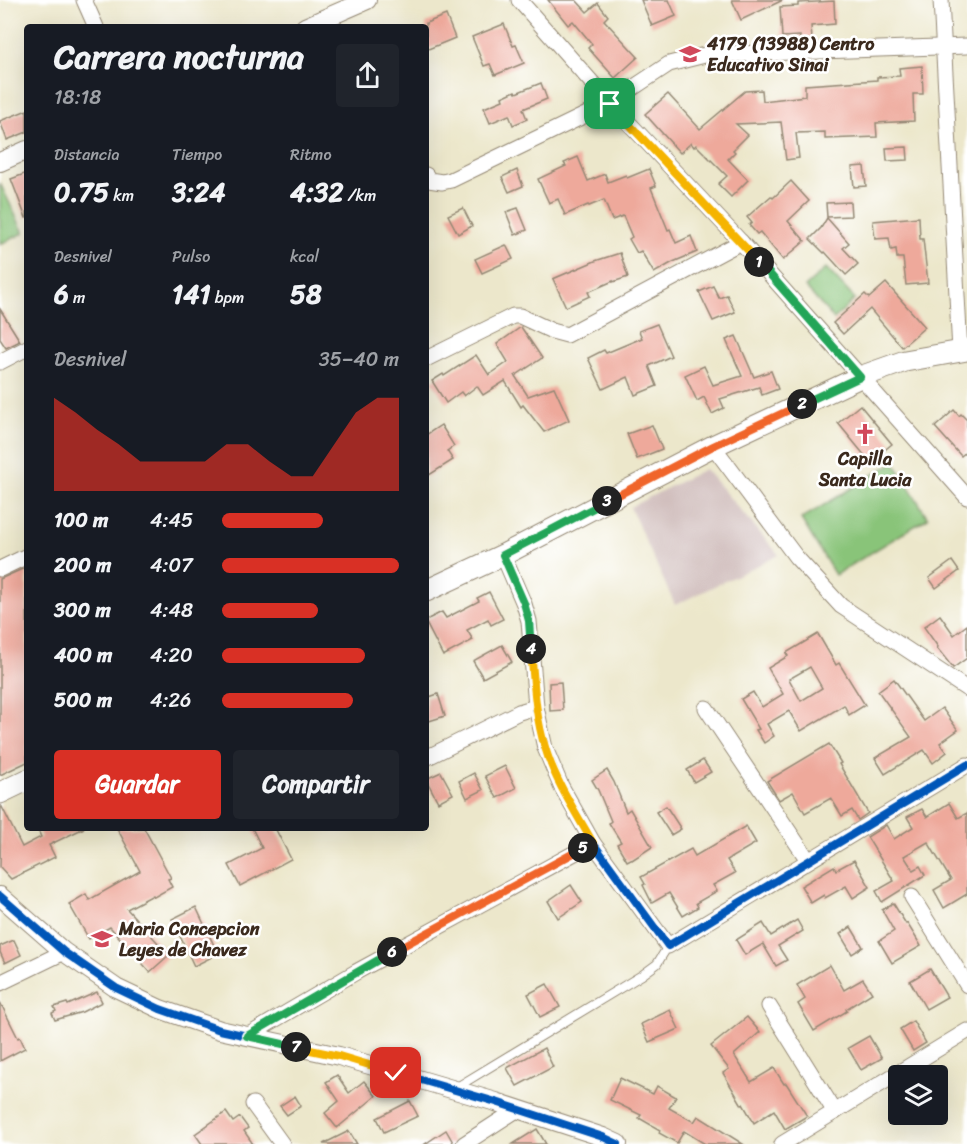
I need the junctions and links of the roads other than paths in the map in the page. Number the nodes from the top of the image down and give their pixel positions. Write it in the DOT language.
graph roads {
  1 [pos="84,0"];
  2 [pos="367,0"];
  3 [pos="519,0"];
  4 [pos="941,0"];
  5 [pos="95,24"];
  6 [pos="312,24"];
  7 [pos="967,46"];
  8 [pos="944,48"];
  9 [pos="610,104"];
  10 [pos="24,151"];
  11 [pos="0,161"];
  12 [pos="429,180"];
  13 [pos="741,242"];
  14 [pos="24,350"];
  15 [pos="964,350"];
  16 [pos="429,358"];
  17 [pos="0,362"];
  18 [pos="860,377"];
  19 [pos="713,446"];
  20 [pos="967,497"];
  21 [pos="503,555"];
  22 [pos="24,557"];
  23 [pos="0,569"];
  24 [pos="429,590"];
  25 [pos="967,689"];
  26 [pos="536,707"];
  27 [pos="706,708"];
  28 [pos="429,757"];
  29 [pos="967,765"];
  30 [pos="24,781"];
  31 [pos="0,792"];
  32 [pos="593,843"];
  33 [pos="808,860"];
  34 [pos="0,896"];
  35 [pos="912,897"];
  36 [pos="668,946"];
  37 [pos="64,952"];
  38 [pos="0,983"];
  39 [pos="967,985"];
  40 [pos="770,1006"];
  41 [pos="967,1031"];
  42 [pos="247,1036"];
  43 [pos="452,1090"];
  44 [pos="253,1104"];
  45 [pos="518,1109"];
  46 [pos="835,1112"];
  47 [pos="282,1144"];
  48 [pos="464,1144"];
  49 [pos="618,1144"];
  50 [pos="782,1144"];
  1 -- 5 [label="street"];
  2 -- 6 [label="street"];
  3 -- 9 [label="street"];
  4 -- 8 [label="street"];
  7 -- 8 [label="street"];
  8 -- 9 [label="street"];
  8 -- 15 [label="street"];
  9 -- 12 [label="street"];
  9 -- 13 [label="street"];
  10 -- 11 [label="street"];
  13 -- 16 [label="street"];
  13 -- 18 [label="street"];
  14 -- 17 [label="street"];
  15 -- 18 [label="main road"];
  18 -- 19 [label="main road"];
  18 -- 20 [label="street"];
  19 -- 21 [label="main road"];
  19 -- 25 [label="street"];
  21 -- 24 [label="main road"];
  21 -- 26 [label="street"];
  22 -- 23 [label="street"];
  26 -- 28 [label="street"];
  26 -- 32 [label="street"];
  27 -- 33 [label="street"];
  29 -- 33 [label="street"];
  30 -- 31 [label="main road"];
  32 -- 36 [label="street"];
  32 -- 42 [label="street"];
  33 -- 36 [label="street"];
  34 -- 37 [label="street"];
  35 -- 39 [label="street"];
  36 -- 43 [label="lane"];
  37 -- 38 [label="street"];
  37 -- 42 [label="street"];
  40 -- 46 [label="street"];
  41 -- 46 [label="street"];
  42 -- 43 [label="street"];
  43 -- 45 [label="street"];
  44 -- 47 [label="street"];
  45 -- 48 [label="street"];
  45 -- 49 [label="street"];
  46 -- 50 [label="street"];
}
